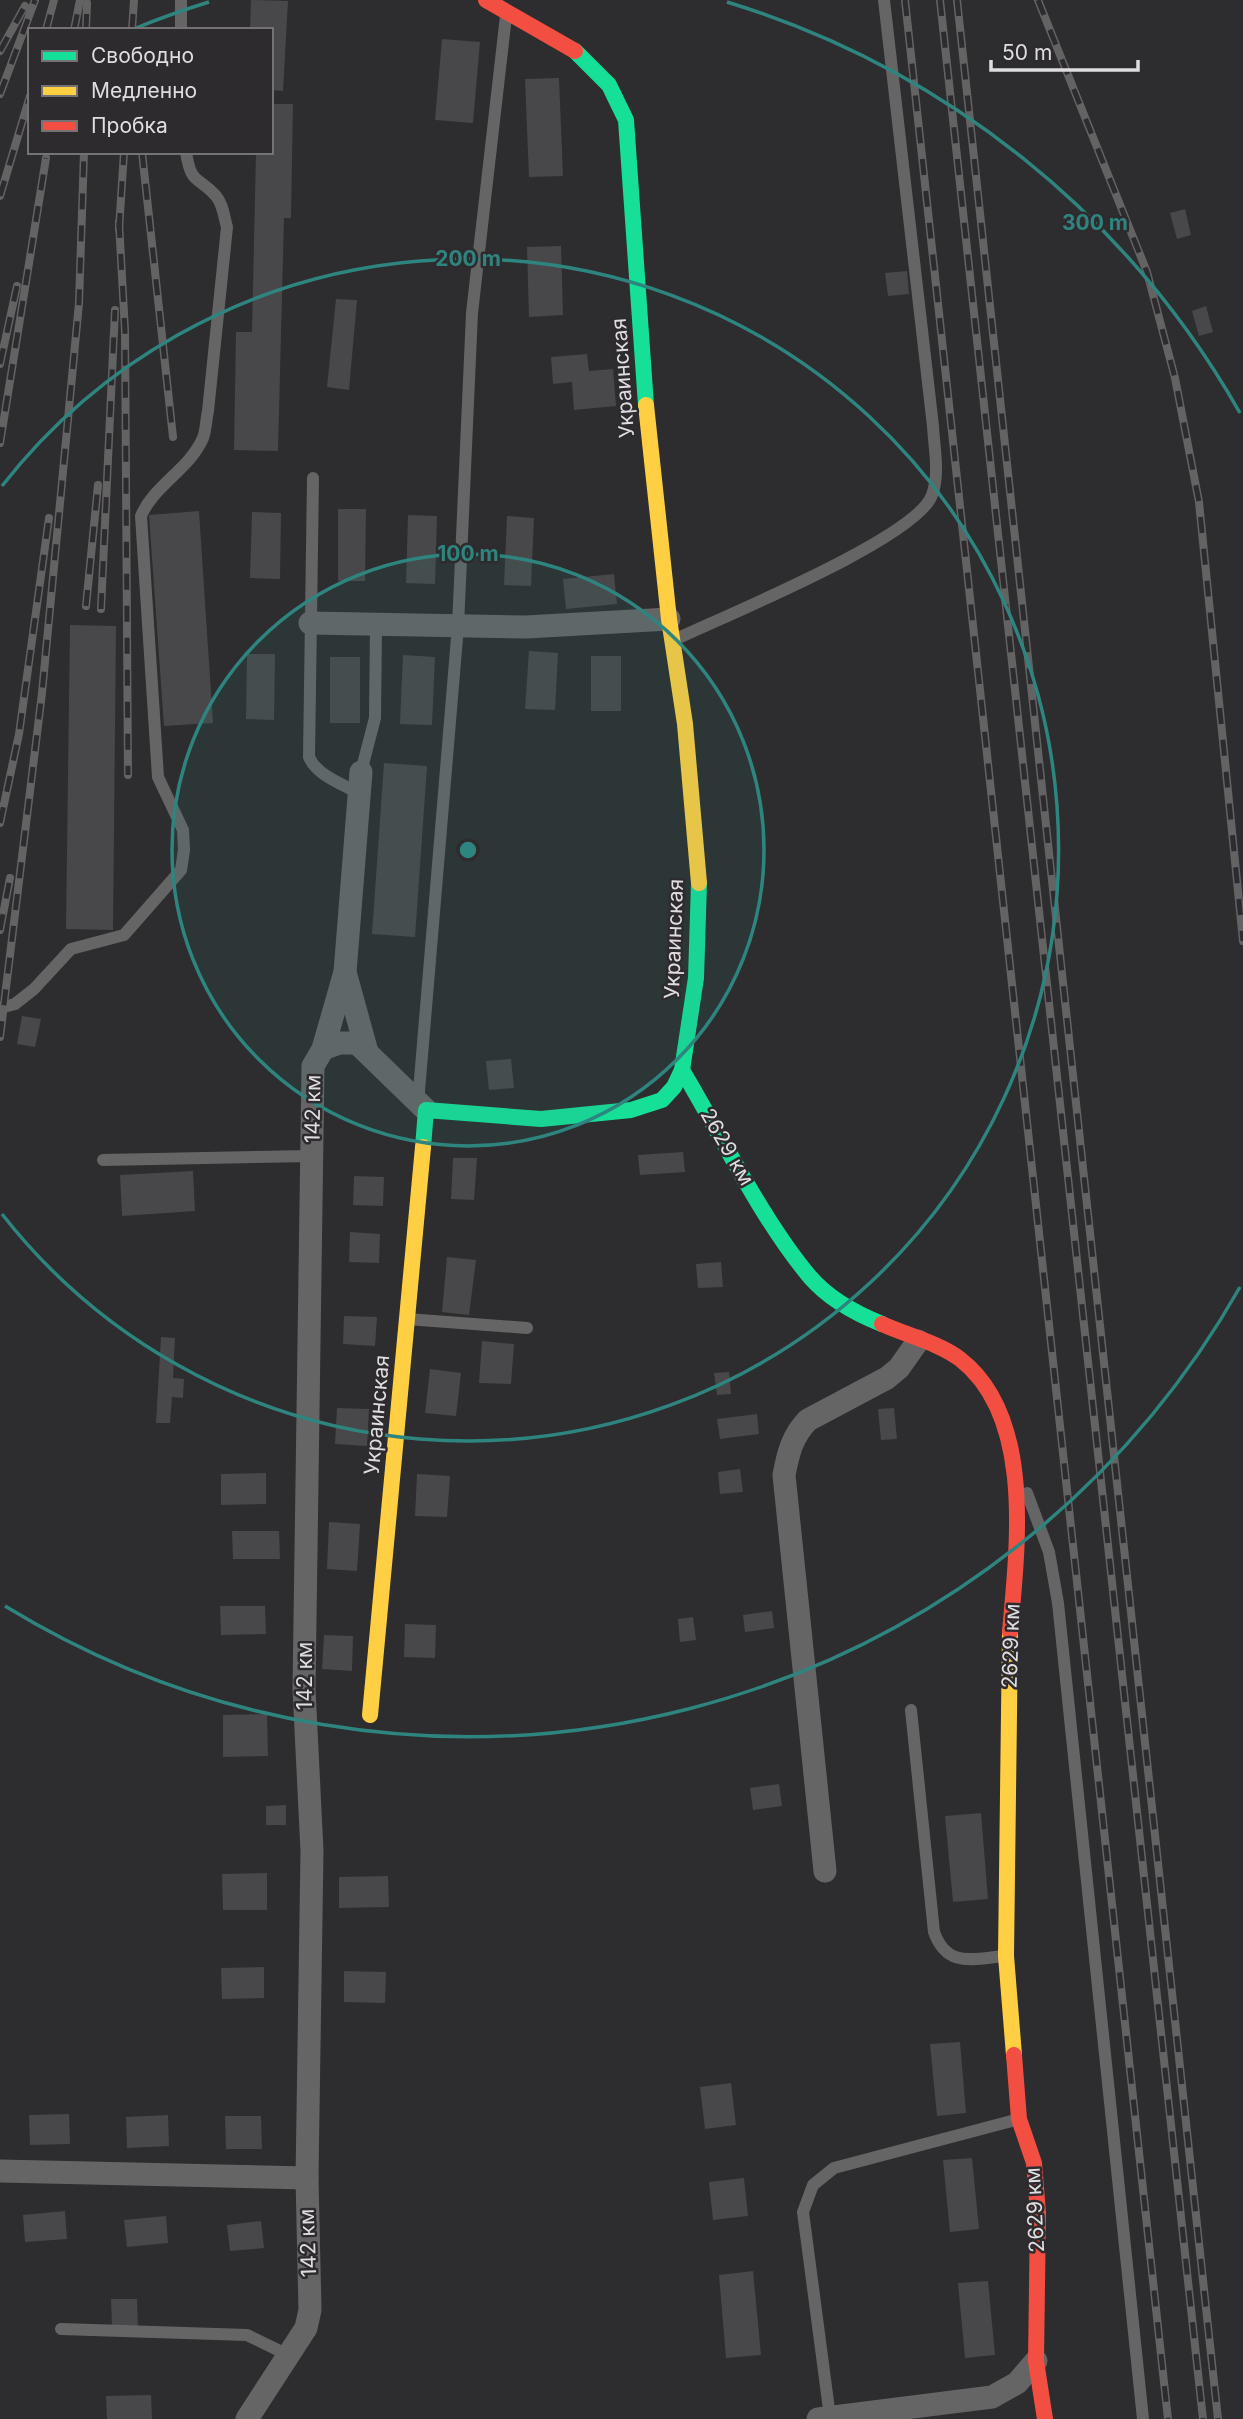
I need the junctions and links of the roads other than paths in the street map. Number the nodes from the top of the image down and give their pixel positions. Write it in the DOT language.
graph roads {
  1 [pos="181,0"];
  2 [pos="486,0"];
  3 [pos="884,0"];
  4 [pos="506,12"];
  5 [pos="181,28"];
  6 [pos="187,154"];
  7 [pos="313,478"];
  8 [pos="310,623"];
  9 [pos="376,624"];
  10 [pos="458,625"];
  11 [pos="671,630"];
  12 [pos="360,783"];
  13 [pos="345,972"];
  14 [pos="0,1008"];
  15 [pos="323,1049"];
  16 [pos="367,1052"];
  17 [pos="682,1070"];
  18 [pos="422,1107"];
  19 [pos="312,1156"];
  20 [pos="103,1160"];
  21 [pos="407,1318"];
  22 [pos="527,1328"];
  23 [pos="918,1341"];
  24 [pos="1010,1447"];
  25 [pos="911,1710"];
  26 [pos="370,1715"];
  27 [pos="825,1871"];
  28 [pos="1006,1956"];
  29 [pos="1019,2119"];
  30 [pos="0,2171"];
  31 [pos="307,2178"];
  32 [pos="61,2329"];
  33 [pos="290,2356"];
  34 [pos="1036,2361"];
  35 [pos="824,2418"];
  36 [pos="247,2419"];
  37 [pos="1045,2419"];
  38 [pos="1143,2419"];
  1 -- 5 [label="lane"];
  2 -- 4 [label="street, Украинская"];
  3 -- 11 [label="lane"];
  4 -- 10 [label="lane"];
  4 -- 11 [label="street, Украинская"];
  6 -- 14 [label="lane"];
  7 -- 8 [label="lane"];
  8 -- 9 [label="street"];
  8 -- 12 [label="lane"];
  9 -- 10 [label="street"];
  9 -- 12 [label="lane"];
  10 -- 11 [label="street"];
  10 -- 18 [label="lane"];
  11 -- 17 [label="street, Украинская"];
  12 -- 13 [label="street"];
  13 -- 15 [label="street"];
  13 -- 16 [label="street"];
  15 -- 16 [label="street, 142 км"];
  15 -- 19 [label="street, 142 км"];
  16 -- 18 [label="street"];
  17 -- 18 [label="street, Украинская"];
  17 -- 23 [label="street, 2629 км"];
  18 -- 21 [label="street, Украинская"];
  19 -- 20 [label="lane"];
  19 -- 31 [label="street, 142 км"];
  21 -- 22 [label="lane"];
  21 -- 26 [label="street, Украинская"];
  23 -- 24 [label="street, 2629 км"];
  23 -- 27 [label="street"];
  24 -- 28 [label="street, 2629 км"];
  24 -- 38 [label="lane"];
  25 -- 28 [label="lane"];
  28 -- 29 [label="street, 2629 км"];
  29 -- 34 [label="street, 2629 км"];
  29 -- 35 [label="lane"];
  30 -- 31 [label="street"];
  31 -- 33 [label="street, 142 км"];
  32 -- 33 [label="lane"];
  33 -- 36 [label="street, 142 км"];
  34 -- 35 [label="street"];
  34 -- 37 [label="street, 2629 км"];
}
